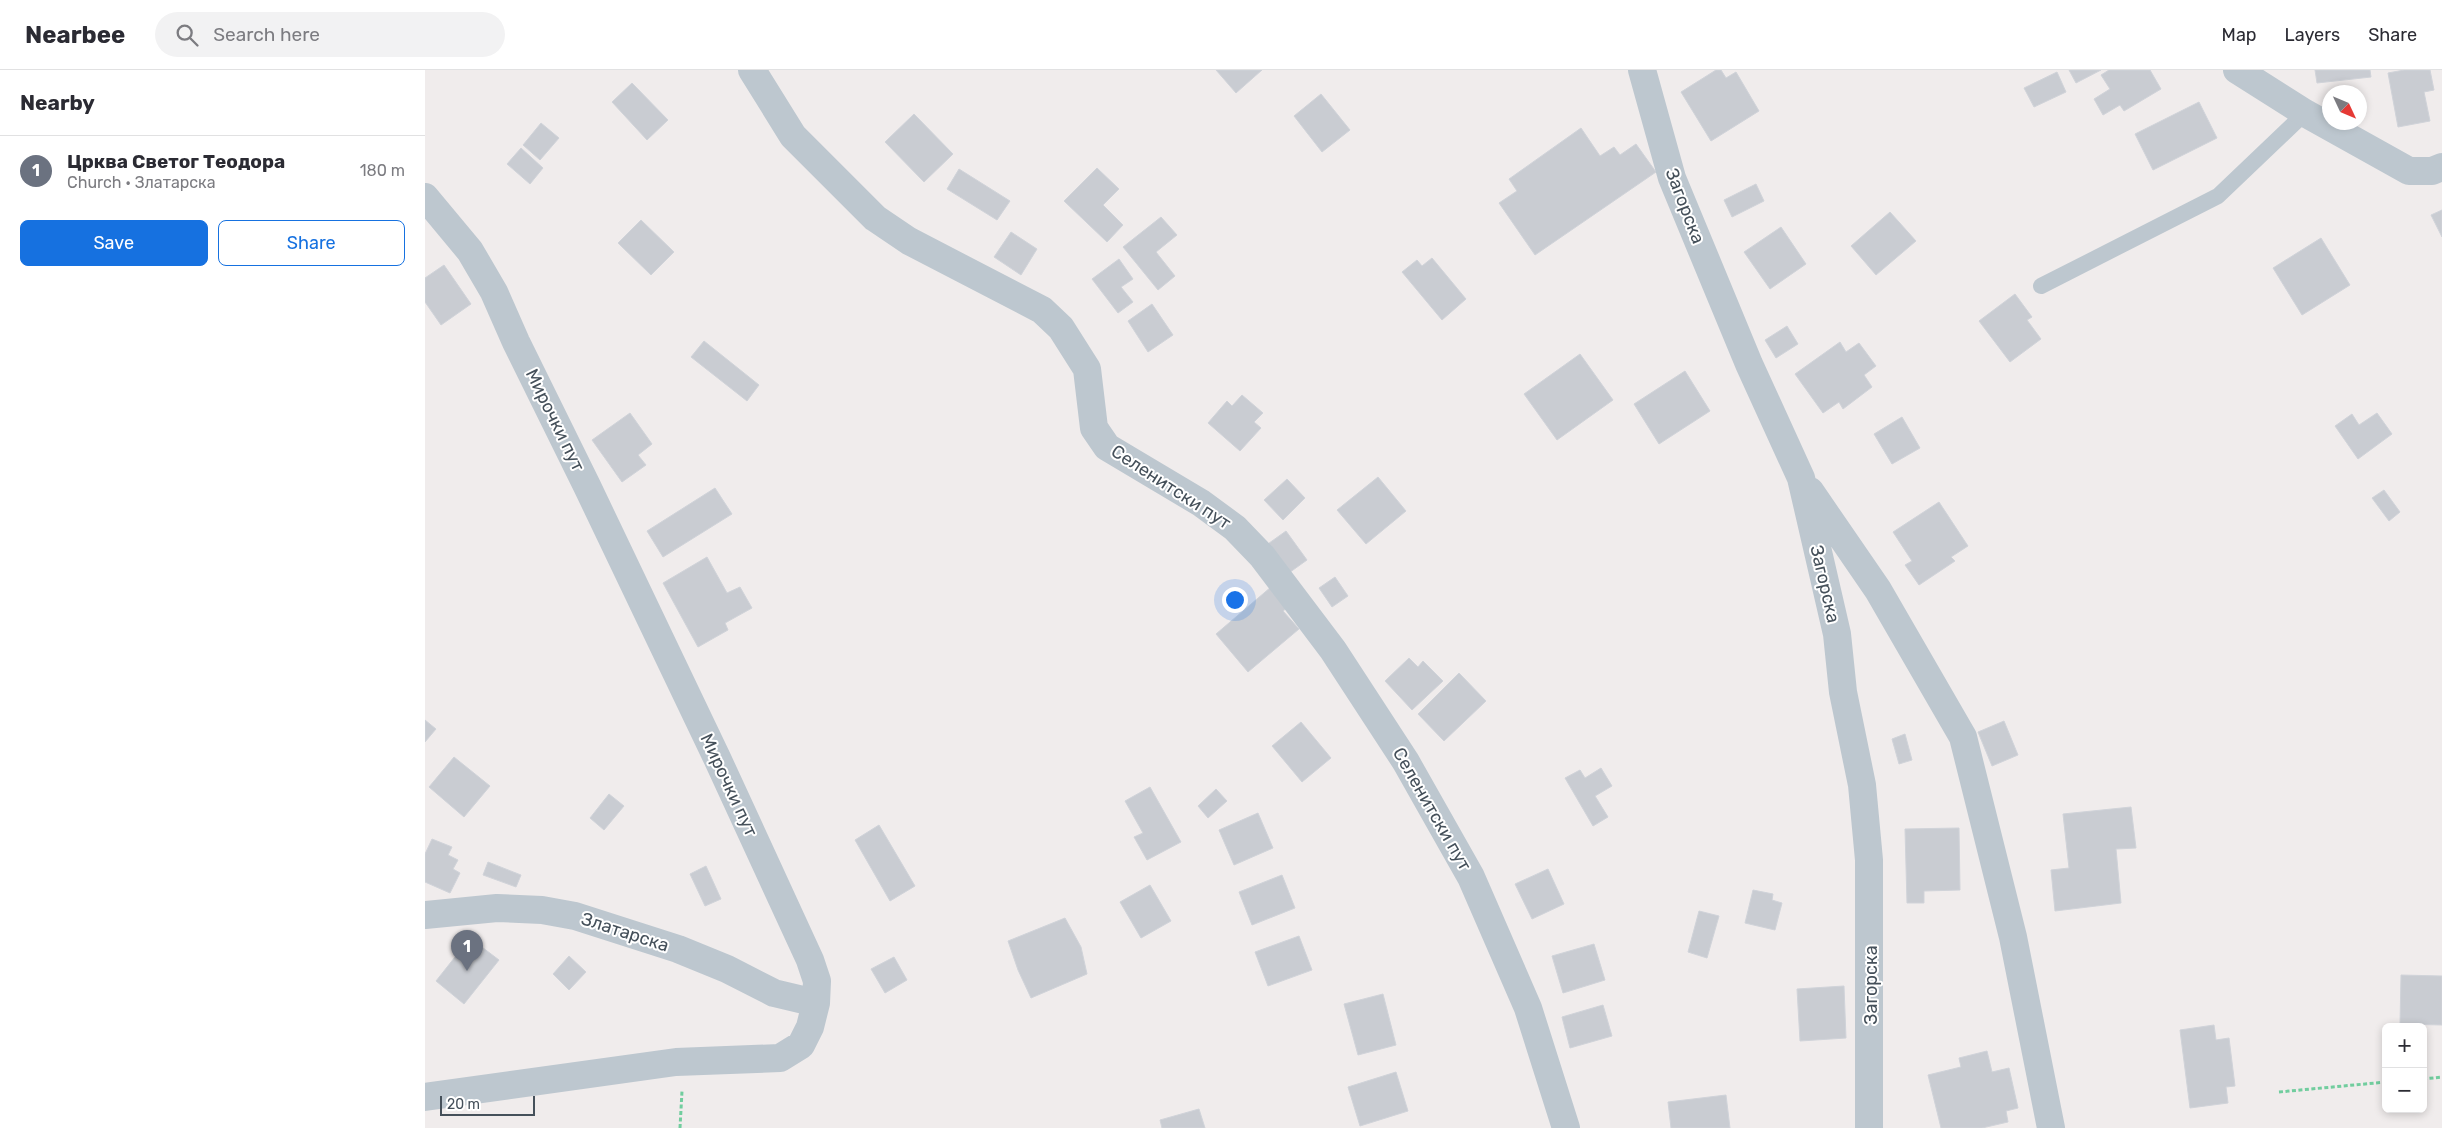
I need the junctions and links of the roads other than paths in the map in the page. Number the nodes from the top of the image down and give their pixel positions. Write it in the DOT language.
graph roads {
  1 [pos="752,70"];
  2 [pos="1641,70"];
  3 [pos="2237,70"];
  4 [pos="2305,114"];
  5 [pos="2442,167"];
  6 [pos="425,197"];
  7 [pos="2041,286"];
  8 [pos="1801,478"];
  9 [pos="425,914"];
  10 [pos="816,1003"];
  11 [pos="425,1097"];
  12 [pos="1566,1128"];
  13 [pos="1869,1128"];
  14 [pos="2051,1128"];
  1 -- 12 [label="street, Селенитски пут"];
  2 -- 8 [label="street, Загорска"];
  3 -- 4 [label="street"];
  4 -- 5 [label="street"];
  4 -- 7 [label="lane"];
  6 -- 10 [label="street, Мирочки пут"];
  8 -- 13 [label="street, Загорска"];
  8 -- 14 [label="street"];
  9 -- 10 [label="street, Златарска"];
  10 -- 11 [label="street, Мирочки пут"];
}
